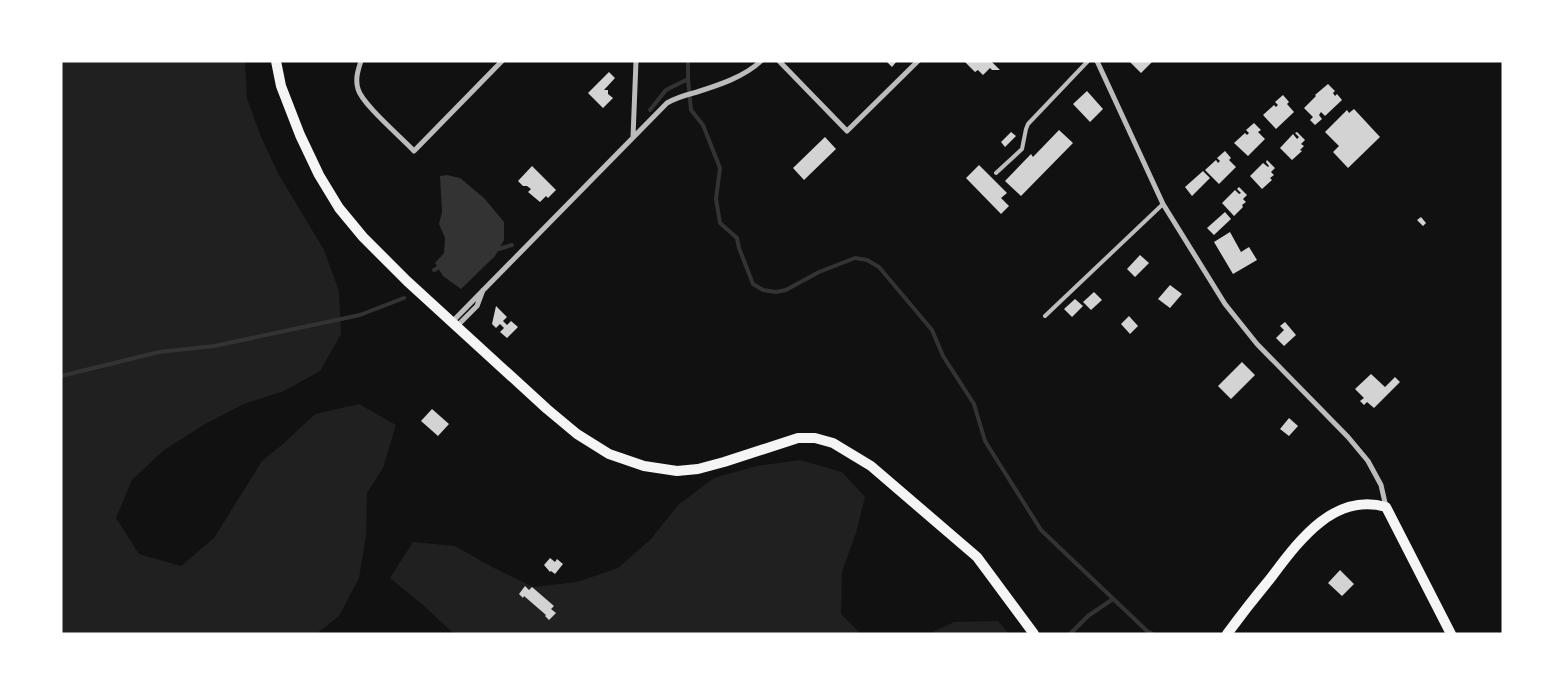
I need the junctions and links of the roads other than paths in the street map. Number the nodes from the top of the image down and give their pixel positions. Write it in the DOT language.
graph roads {
  1 [pos="276,61"];
  2 [pos="361,61"];
  3 [pos="502,61"];
  4 [pos="636,61"];
  5 [pos="761,61"];
  6 [pos="779,61"];
  7 [pos="918,61"];
  8 [pos="1088,61"];
  9 [pos="1097,61"];
  10 [pos="633,138"];
  11 [pos="996,172"];
  12 [pos="1163,204"];
  13 [pos="1045,316"];
  14 [pos="455,324"];
  15 [pos="1386,507"];
  16 [pos="1034,634"];
  17 [pos="1227,634"];
  18 [pos="1451,634"];
  1 -- 14 [label="main road"];
  2 -- 3 [label="street"];
  4 -- 10 [label="street"];
  5 -- 10 [label="street"];
  6 -- 7 [label="street"];
  8 -- 11 [label="lane"];
  9 -- 12 [label="street"];
  10 -- 14 [label="street"];
  12 -- 13 [label="lane"];
  12 -- 15 [label="street"];
  14 -- 16 [label="main road"];
  15 -- 17 [label="main road"];
  15 -- 18 [label="main road"];
}
